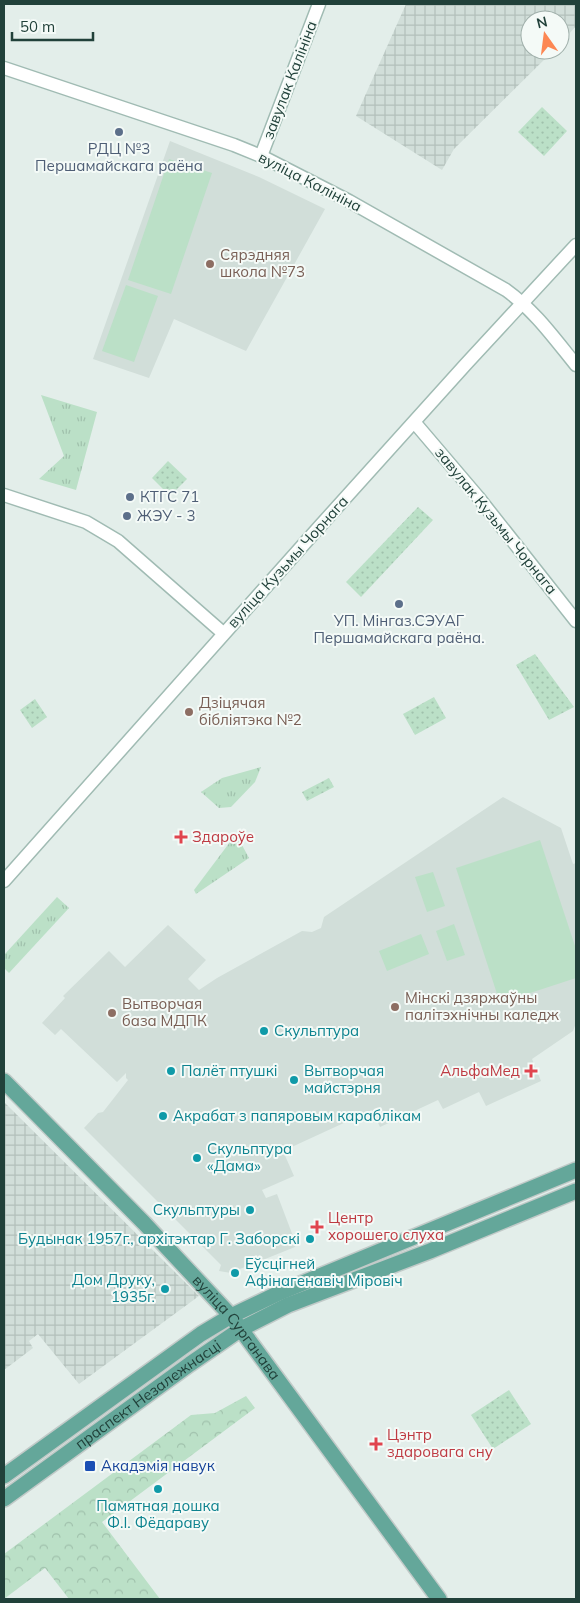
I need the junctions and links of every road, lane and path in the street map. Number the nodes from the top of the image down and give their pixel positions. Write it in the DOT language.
graph roads {
  1 [pos="319,4"];
  2 [pos="4,68"];
  3 [pos="261,156"];
  4 [pos="576,245"];
  5 [pos="524,303"];
  6 [pos="576,365"];
  7 [pos="415,422"];
  8 [pos="4,495"];
  9 [pos="576,621"];
  10 [pos="223,634"];
  11 [pos="4,881"];
  12 [pos="4,1081"];
  13 [pos="576,1170"];
  14 [pos="576,1191"];
  15 [pos="232,1316"];
  16 [pos="241,1329"];
  17 [pos="4,1476"];
  18 [pos="4,1499"];
  19 [pos="439,1599"];
  1 -- 3 [label="main road, завулак Калініна"];
  2 -- 3 [label="main road, вуліца Калініна"];
  3 -- 5 [label="main road, вуліца Калініна"];
  4 -- 5 [label="main road, вуліца Кузьмы Чорнага"];
  5 -- 6 [label="main road, вуліца Калініна"];
  5 -- 7 [label="main road, вуліца Кузьмы Чорнага"];
  7 -- 9 [label="main road, завулак Кузьмы Чорнага"];
  7 -- 10 [label="main road, вуліца Кузьмы Чорнага"];
  8 -- 10 [label="main road"];
  10 -- 11 [label="main road, вуліца Кузьмы Чорнага"];
  12 -- 15 [label="main road, вуліца Сурганава"];
  13 -- 15 [label="main road, праспект Незалежнасці"];
  14 -- 16 [label="main road, праспект Незалежнасці"];
  15 -- 16 [label="main road, вуліца Сурганава"];
  15 -- 17 [label="main road, праспект Незалежнасці"];
  16 -- 18 [label="main road, праспект Незалежнасці"];
  16 -- 19 [label="main road, вуліца Сурганава"];
}
